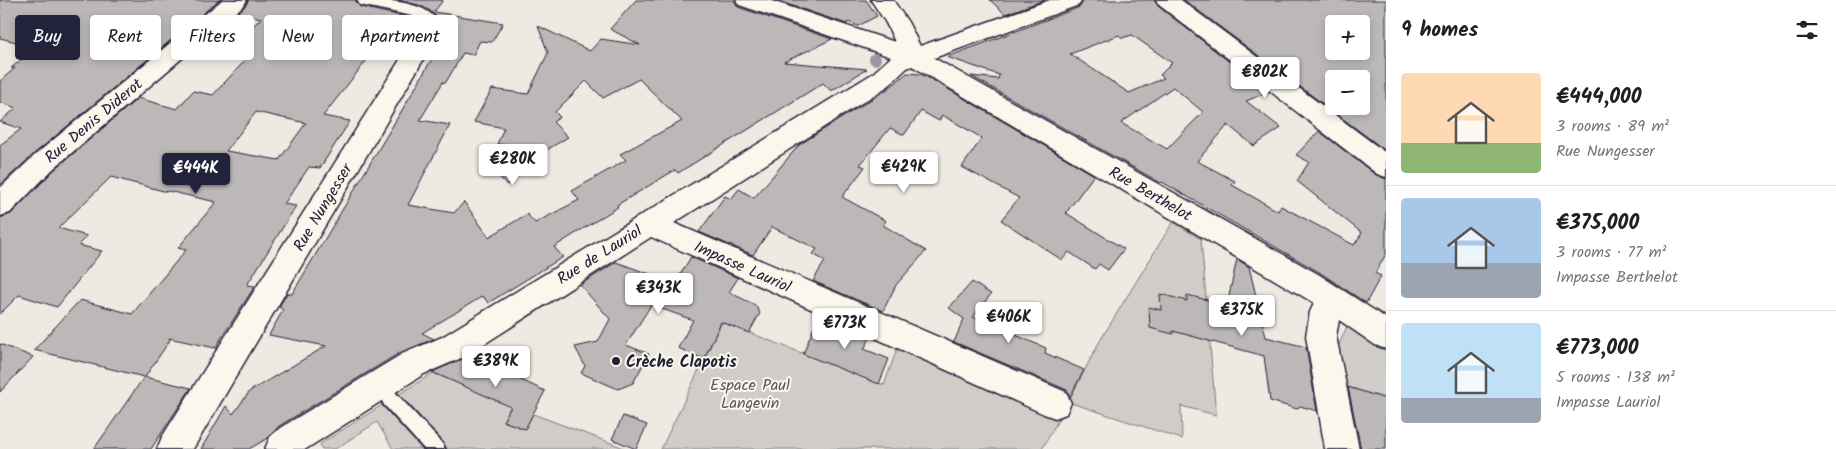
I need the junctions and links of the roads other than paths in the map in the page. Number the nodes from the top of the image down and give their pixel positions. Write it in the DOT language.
graph roads {
  1 [pos="236,0"];
  2 [pos="368,0"];
  3 [pos="747,0"];
  4 [pos="882,0"];
  5 [pos="1071,0"];
  6 [pos="1167,0"];
  7 [pos="913,56"];
  8 [pos="1386,167"];
  9 [pos="0,204"];
  10 [pos="652,221"];
  11 [pos="1336,302"];
  12 [pos="1382,326"];
  13 [pos="382,383"];
  14 [pos="1055,403"];
  15 [pos="174,449"];
  16 [pos="282,449"];
  17 [pos="436,449"];
  18 [pos="1342,449"];
  1 -- 9 [label="street, Rue Denis Diderot"];
  2 -- 15 [label="street, Rue Nungesser"];
  3 -- 7 [label="street, Rue Berthelot"];
  4 -- 7 [label="street"];
  5 -- 7 [label="street, Rue de Lauriol"];
  6 -- 8 [label="street"];
  7 -- 10 [label="street, Rue de Lauriol"];
  7 -- 11 [label="street, Rue Berthelot"];
  10 -- 13 [label="street, Rue de Lauriol"];
  10 -- 14 [label="street, Impasse Lauriol"];
  11 -- 12 [label="street, Rue Berthelot"];
  11 -- 18 [label="street"];
  13 -- 16 [label="street, Rue de Lauriol"];
  13 -- 17 [label="lane"];
}
